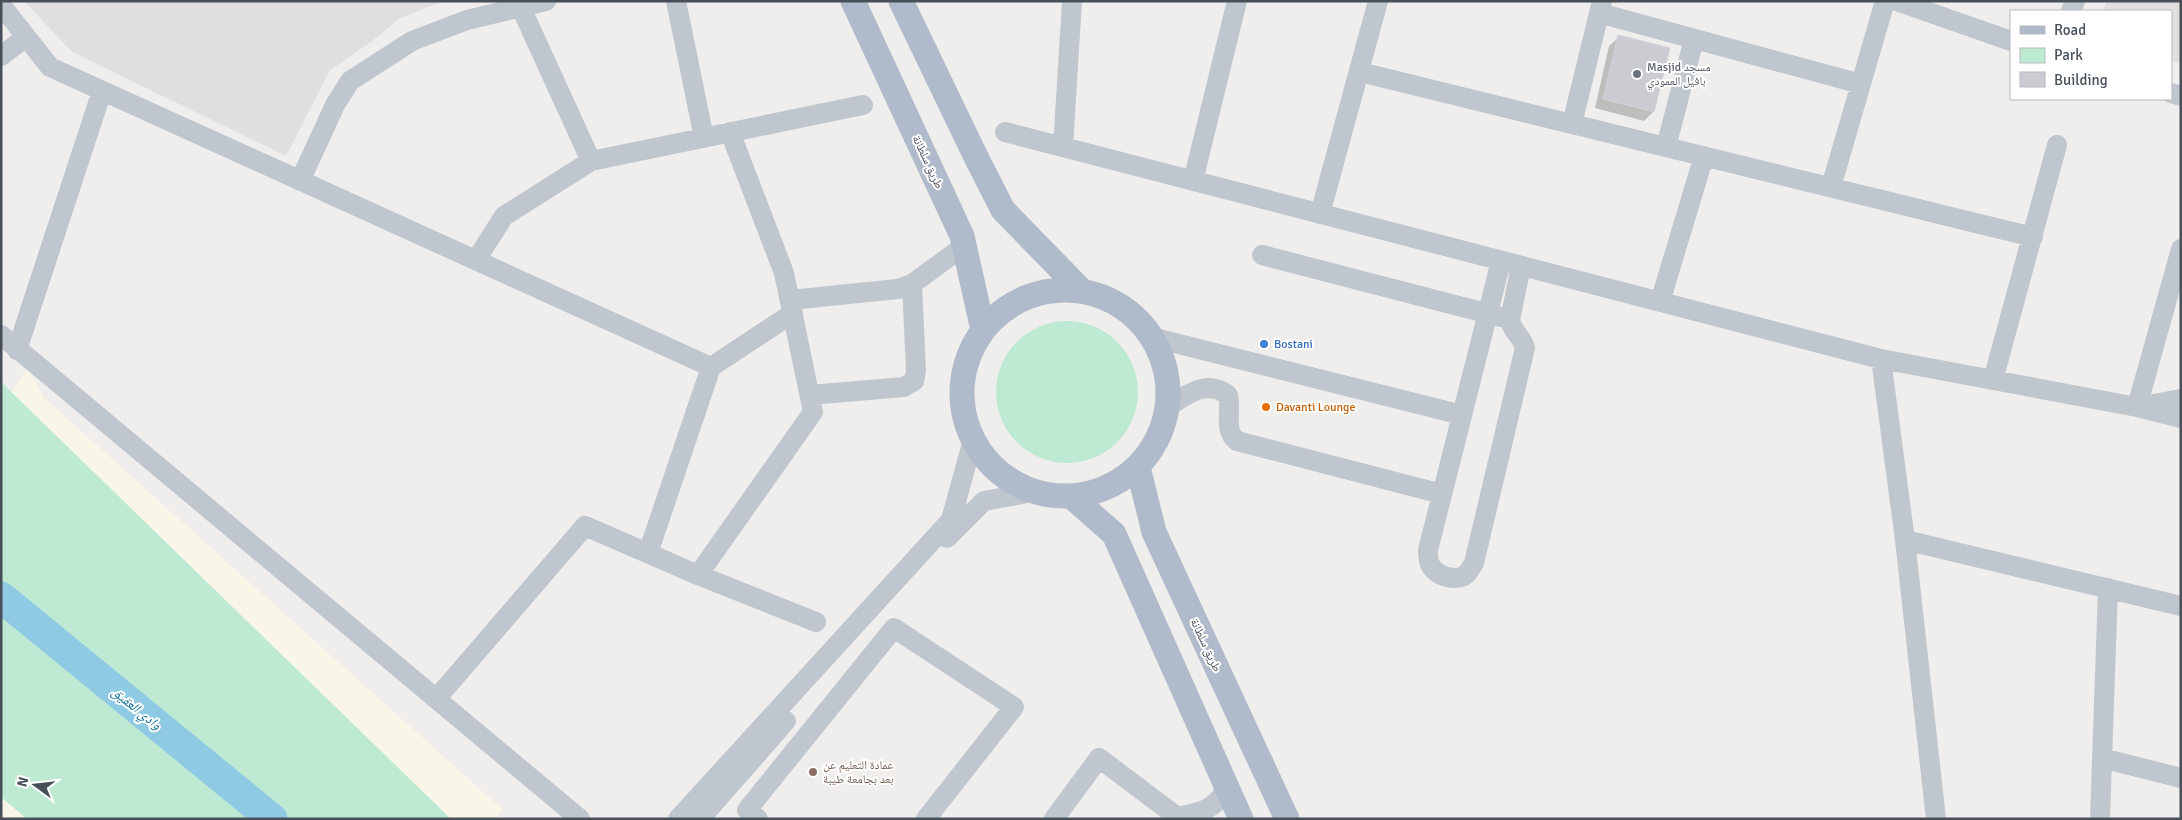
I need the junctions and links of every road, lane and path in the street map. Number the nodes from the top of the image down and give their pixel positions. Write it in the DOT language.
graph roads {
  1 [pos="546,1"];
  2 [pos="676,1"];
  3 [pos="853,1"];
  4 [pos="901,1"];
  5 [pos="1072,1"];
  6 [pos="1237,1"];
  7 [pos="1378,1"];
  8 [pos="1885,1"];
  9 [pos="1907,3"];
  10 [pos="520,4"];
  11 [pos="1,5"];
  12 [pos="1600,7"];
  13 [pos="26,37"];
  14 [pos="1694,39"];
  15 [pos="2010,41"];
  16 [pos="1,56"];
  17 [pos="1360,72"];
  18 [pos="1861,84"];
  19 [pos="102,91"];
  20 [pos="863,105"];
  21 [pos="1572,124"];
  22 [pos="730,132"];
  23 [pos="1005,132"];
  24 [pos="704,138"];
  25 [pos="2057,145"];
  26 [pos="1063,147"];
  27 [pos="1666,147"];
  28 [pos="1704,156"];
  29 [pos="591,161"];
  30 [pos="300,181"];
  31 [pos="1193,181"];
  32 [pos="1831,188"];
  33 [pos="1320,214"];
  34 [pos="2033,237"];
  35 [pos="964,246"];
  36 [pos="2181,249"];
  37 [pos="1262,255"];
  38 [pos="476,260"];
  39 [pos="1501,261"];
  40 [pos="1522,266"];
  41 [pos="912,284"];
  42 [pos="1082,290"];
  43 [pos="1660,302"];
  44 [pos="791,307"];
  45 [pos="1487,314"];
  46 [pos="1510,320"];
  47 [pos="983,330"];
  48 [pos="1,336"];
  49 [pos="1151,337"];
  50 [pos="16,350"];
  51 [pos="1881,360"];
  52 [pos="711,367"];
  53 [pos="1994,380"];
  54 [pos="810,395"];
  55 [pos="2181,399"];
  56 [pos="2137,407"];
  57 [pos="1165,409"];
  58 [pos="1462,415"];
  59 [pos="2181,418"];
  60 [pos="972,440"];
  61 [pos="1138,467"];
  62 [pos="1033,492"];
  63 [pos="1442,494"];
  64 [pos="1072,497"];
  65 [pos="1905,540"];
  66 [pos="648,553"];
  67 [pos="698,575"];
  68 [pos="2108,588"];
  69 [pos="2181,606"];
  70 [pos="816,622"];
  71 [pos="436,699"];
  72 [pos="2102,758"];
  73 [pos="2181,778"];
  74 [pos="1228,786"];
  75 [pos="1178,818"];
  76 [pos="580,819"];
  77 [pos="678,819"];
  78 [pos="700,819"];
  79 [pos="758,819"];
  80 [pos="926,819"];
  81 [pos="1054,819"];
  82 [pos="1242,819"];
  83 [pos="1287,819"];
  84 [pos="1936,819"];
  85 [pos="2100,819"];
  1 -- 10 [label="street"];
  2 -- 24 [label="street"];
  3 -- 35 [label="main road, طريق سلطانة"];
  4 -- 42 [label="main road"];
  5 -- 26 [label="street"];
  6 -- 31 [label="street"];
  7 -- 17 [label="street"];
  8 -- 18 [label="street"];
  9 -- 15 [label="street"];
  10 -- 29 [label="street"];
  10 -- 30 [label="street"];
  11 -- 13 [label="street"];
  12 -- 14 [label="street"];
  12 -- 21 [label="street"];
  13 -- 16 [label="street"];
  13 -- 19 [label="street"];
  14 -- 18 [label="street"];
  14 -- 27 [label="street"];
  17 -- 21 [label="street"];
  17 -- 33 [label="street"];
  18 -- 32 [label="street"];
  19 -- 30 [label="street"];
  19 -- 50 [label="street"];
  20 -- 22 [label="street"];
  21 -- 27 [label="street"];
  22 -- 24 [label="street"];
  22 -- 44 [label="street"];
  23 -- 26 [label="street"];
  24 -- 29 [label="street"];
  25 -- 34 [label="street"];
  26 -- 31 [label="street"];
  27 -- 28 [label="street"];
  28 -- 32 [label="street"];
  28 -- 43 [label="street"];
  29 -- 38 [label="street"];
  30 -- 38 [label="street"];
  31 -- 33 [label="street"];
  32 -- 34 [label="street"];
  33 -- 39 [label="street"];
  34 -- 53 [label="street"];
  35 -- 41 [label="street"];
  35 -- 47 [label="main road, طريق سلطانة"];
  36 -- 56 [label="street"];
  37 -- 45 [label="street"];
  38 -- 52 [label="street"];
  39 -- 40 [label="street"];
  39 -- 45 [label="street"];
  40 -- 43 [label="street"];
  40 -- 46 [label="street"];
  41 -- 44 [label="street"];
  41 -- 54 [label="street"];
  42 -- 47 [label="main road"];
  42 -- 49 [label="main road"];
  43 -- 51 [label="street"];
  44 -- 52 [label="street"];
  44 -- 54 [label="street"];
  45 -- 46 [label="street"];
  45 -- 58 [label="street"];
  46 -- 63 [label="street"];
  47 -- 60 [label="main road"];
  48 -- 50 [label="street"];
  49 -- 57 [label="main road"];
  49 -- 58 [label="street"];
  50 -- 71 [label="street"];
  51 -- 53 [label="street"];
  51 -- 65 [label="street"];
  52 -- 66 [label="street"];
  53 -- 56 [label="street"];
  54 -- 67 [label="street"];
  55 -- 56 [label="street"];
  56 -- 59 [label="street"];
  57 -- 61 [label="main road"];
  57 -- 63 [label="street"];
  58 -- 63 [label="street"];
  60 -- 62 [label="main road"];
  60 -- 77 [label="street"];
  61 -- 64 [label="main road"];
  61 -- 83 [label="main road, طريق سلطانة"];
  62 -- 64 [label="main road"];
  62 -- 78 [label="street"];
  64 -- 74 [label="main road"];
  65 -- 68 [label="street"];
  65 -- 84 [label="street"];
  66 -- 67 [label="street"];
  66 -- 71 [label="street"];
  67 -- 70 [label="street"];
  68 -- 69 [label="street"];
  68 -- 72 [label="street"];
  71 -- 76 [label="street"];
  72 -- 73 [label="street"];
  72 -- 85 [label="street"];
  74 -- 75 [label="street"];
  74 -- 82 [label="main road"];
  75 -- 81 [label="street"];
  79 -- 80 [label="street"];
}
